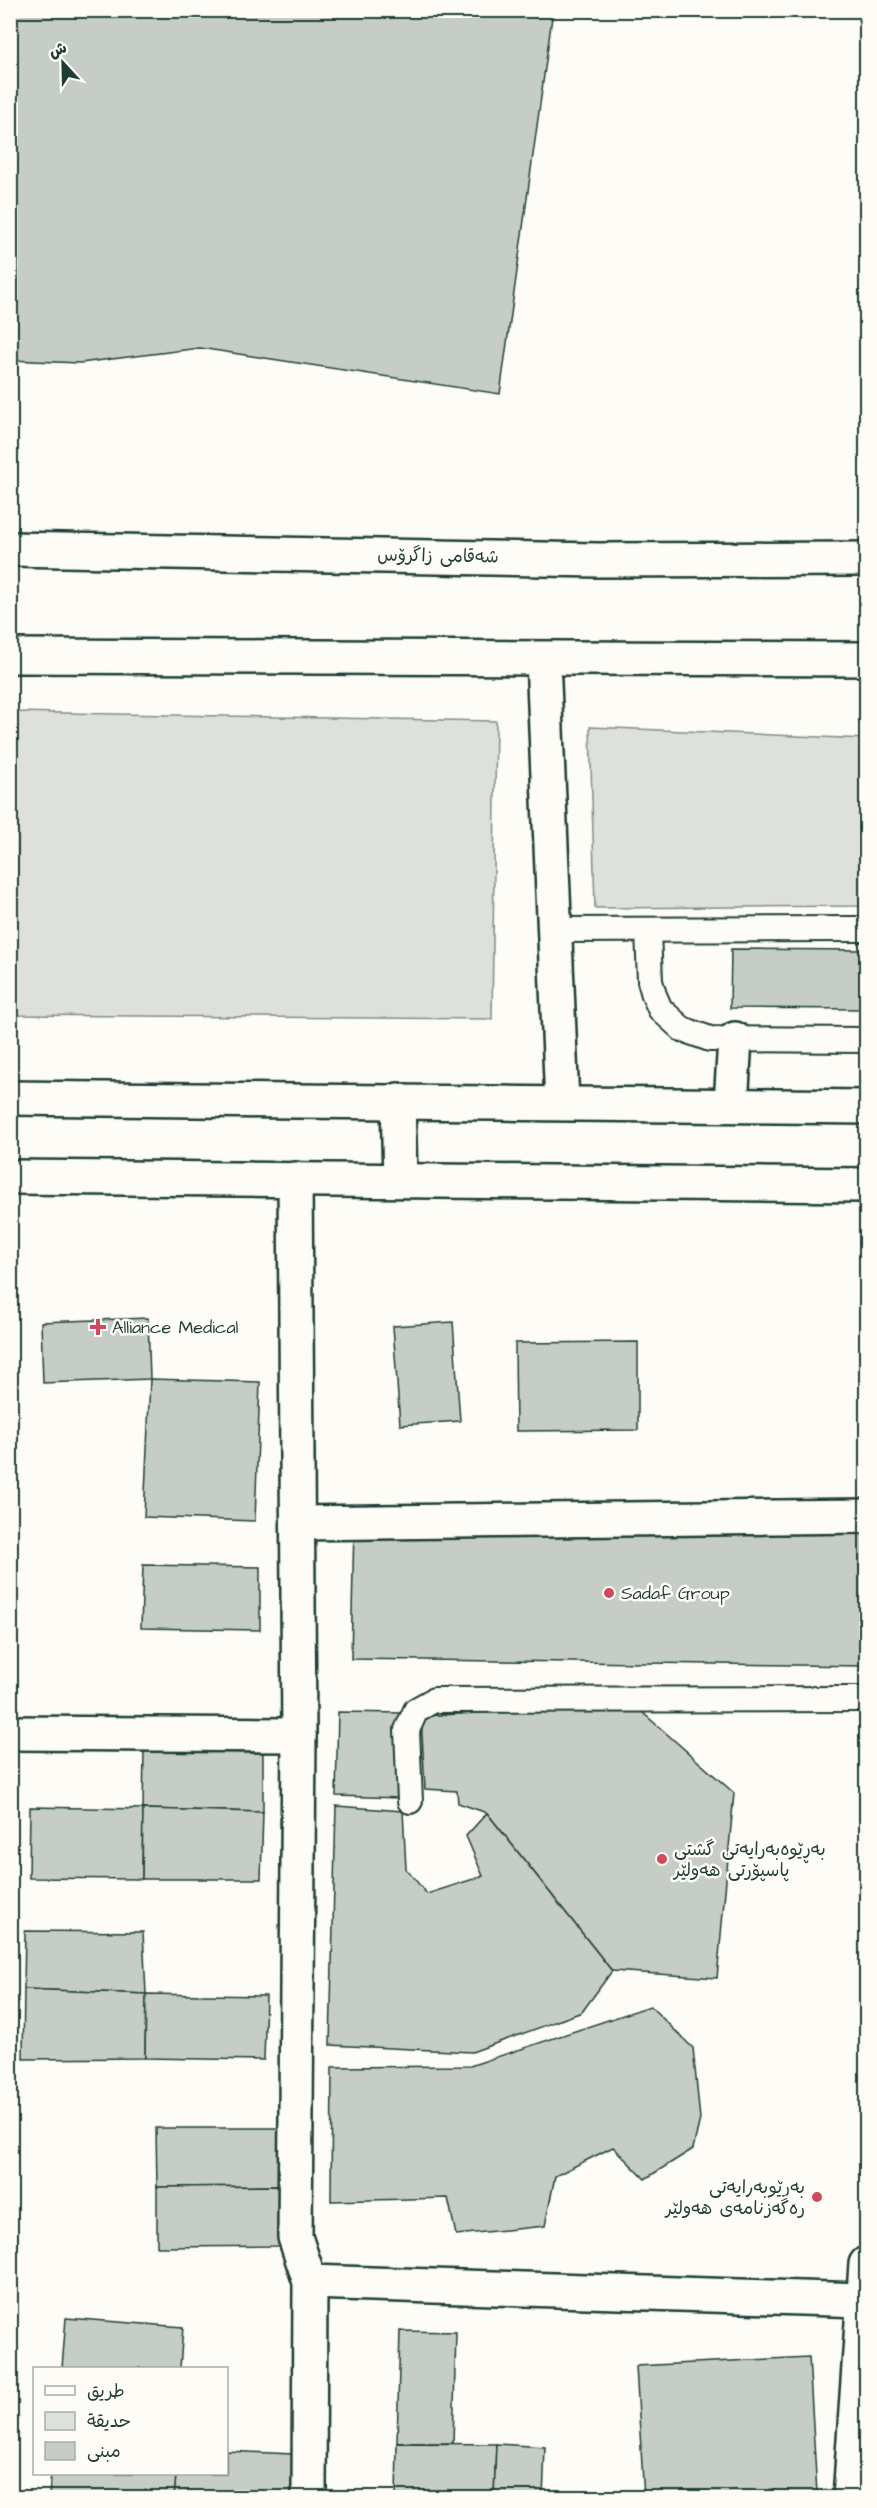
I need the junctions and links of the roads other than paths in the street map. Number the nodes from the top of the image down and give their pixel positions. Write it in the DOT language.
graph roads {
  1 [pos="10,549"];
  2 [pos="867,559"];
  3 [pos="10,656"];
  4 [pos="543,658"];
  5 [pos="867,659"];
  6 [pos="867,929"];
  7 [pos="555,930"];
  8 [pos="648,931"];
  9 [pos="735,1039"];
  10 [pos="867,1040"];
  11 [pos="10,1098"];
  12 [pos="398,1100"];
  13 [pos="562,1102"];
  14 [pos="731,1105"];
  15 [pos="867,1107"];
  16 [pos="10,1177"];
  17 [pos="295,1179"];
  18 [pos="400,1179"];
  19 [pos="867,1185"];
  20 [pos="867,1516"];
  21 [pos="298,1523"];
  22 [pos="867,1700"];
  23 [pos="10,1733"];
  24 [pos="299,1735"];
  25 [pos="410,1801"];
  26 [pos="867,2264"];
  27 [pos="310,2282"];
  28 [pos="863,2300"];
  29 [pos="855,2492"];
  30 [pos="309,2498"];
  1 -- 2 [label="street, شەقامی زاگرۆس"];
  3 -- 4 [label="street"];
  4 -- 5 [label="street"];
  4 -- 7 [label="street"];
  6 -- 8 [label="lane"];
  7 -- 8 [label="lane"];
  7 -- 13 [label="street"];
  8 -- 9 [label="lane"];
  9 -- 10 [label="lane"];
  9 -- 14 [label="street"];
  11 -- 12 [label="street"];
  12 -- 13 [label="street"];
  12 -- 18 [label="street"];
  13 -- 14 [label="street"];
  14 -- 15 [label="street"];
  16 -- 17 [label="street"];
  17 -- 18 [label="street"];
  17 -- 21 [label="street"];
  18 -- 19 [label="street"];
  20 -- 21 [label="street"];
  21 -- 24 [label="street"];
  22 -- 25 [label="lane"];
  23 -- 24 [label="street"];
  24 -- 27 [label="street"];
  26 -- 28 [label="street"];
  27 -- 28 [label="street"];
  27 -- 30 [label="street"];
  28 -- 29 [label="street"];
}
